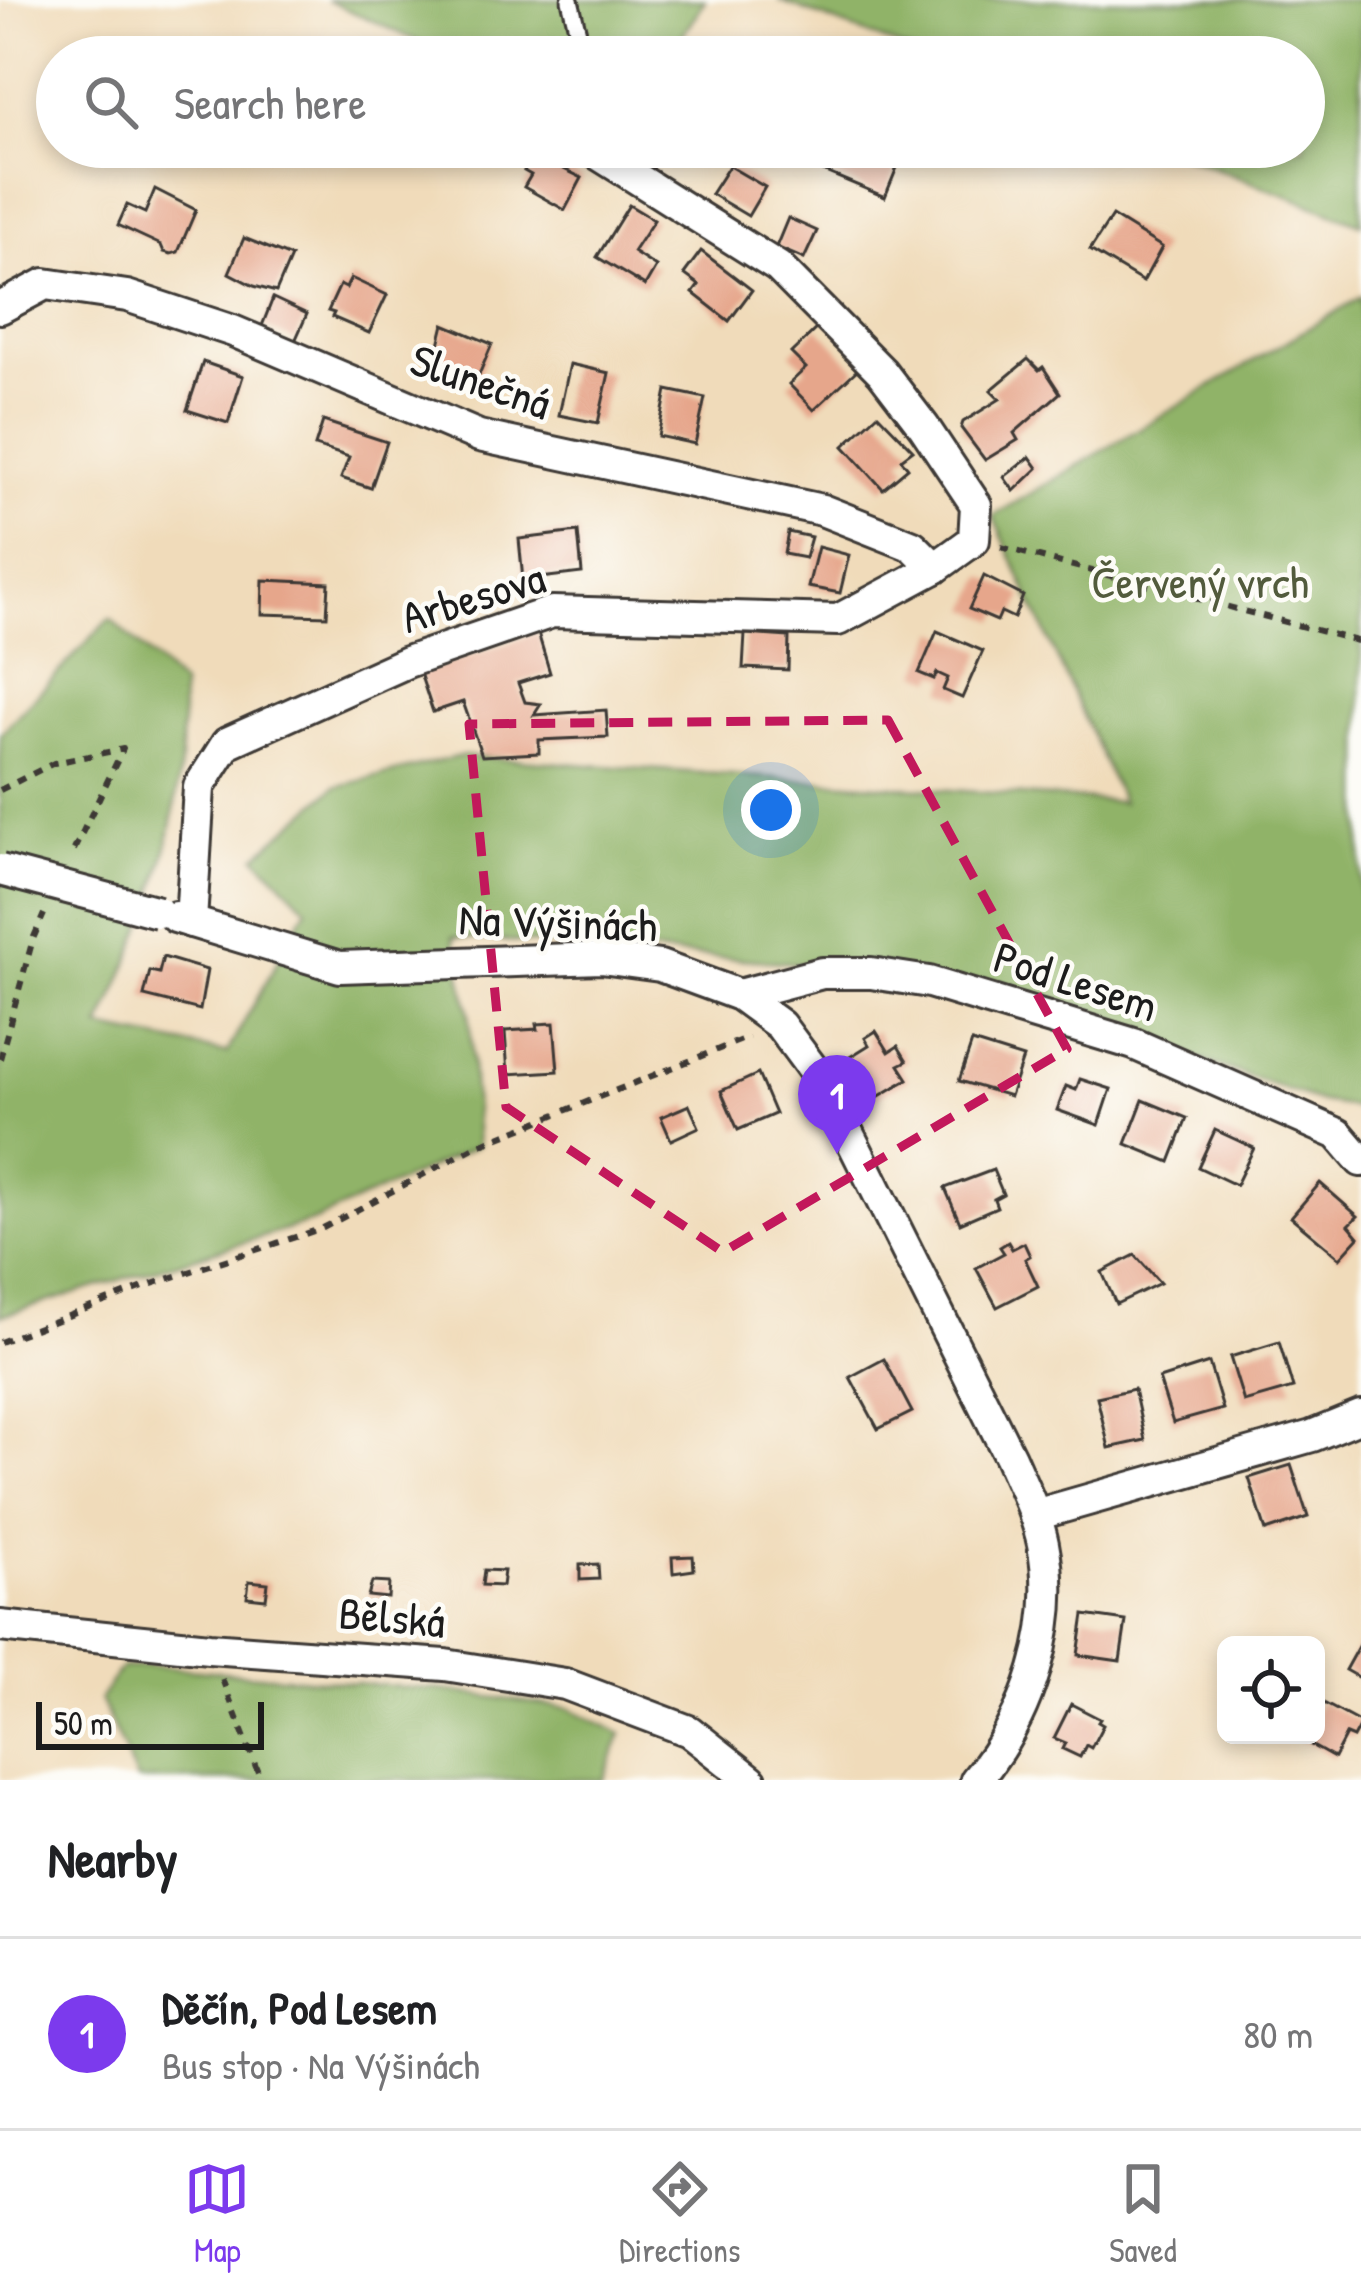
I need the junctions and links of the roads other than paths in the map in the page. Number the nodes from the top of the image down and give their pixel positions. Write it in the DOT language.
graph roads {
  1 [pos="570,0"];
  2 [pos="579,36"];
  3 [pos="627,168"];
  4 [pos="0,308"];
  5 [pos="935,568"];
  6 [pos="0,870"];
  7 [pos="190,922"];
  8 [pos="739,995"];
  9 [pos="1350,1135"];
  10 [pos="1361,1161"];
  11 [pos="1361,1416"];
  12 [pos="1035,1515"];
  13 [pos="0,1626"];
  14 [pos="751,1780"];
  15 [pos="976,1780"];
  1 -- 2 [label="lane"];
  3 -- 5 [label="street, Arbesova"];
  4 -- 5 [label="street, Slunečná"];
  5 -- 7 [label="street, Arbesova"];
  6 -- 7 [label="street, Na Výšinách, bridge"];
  7 -- 8 [label="street, Na Výšinách"];
  8 -- 9 [label="street, Pod Lesem"];
  8 -- 12 [label="street, Na Výšinách"];
  9 -- 10 [label="street, Pod Lesem"];
  11 -- 12 [label="street"];
  12 -- 15 [label="street, Na Výšinách"];
  13 -- 14 [label="street, Bělská"];
}
